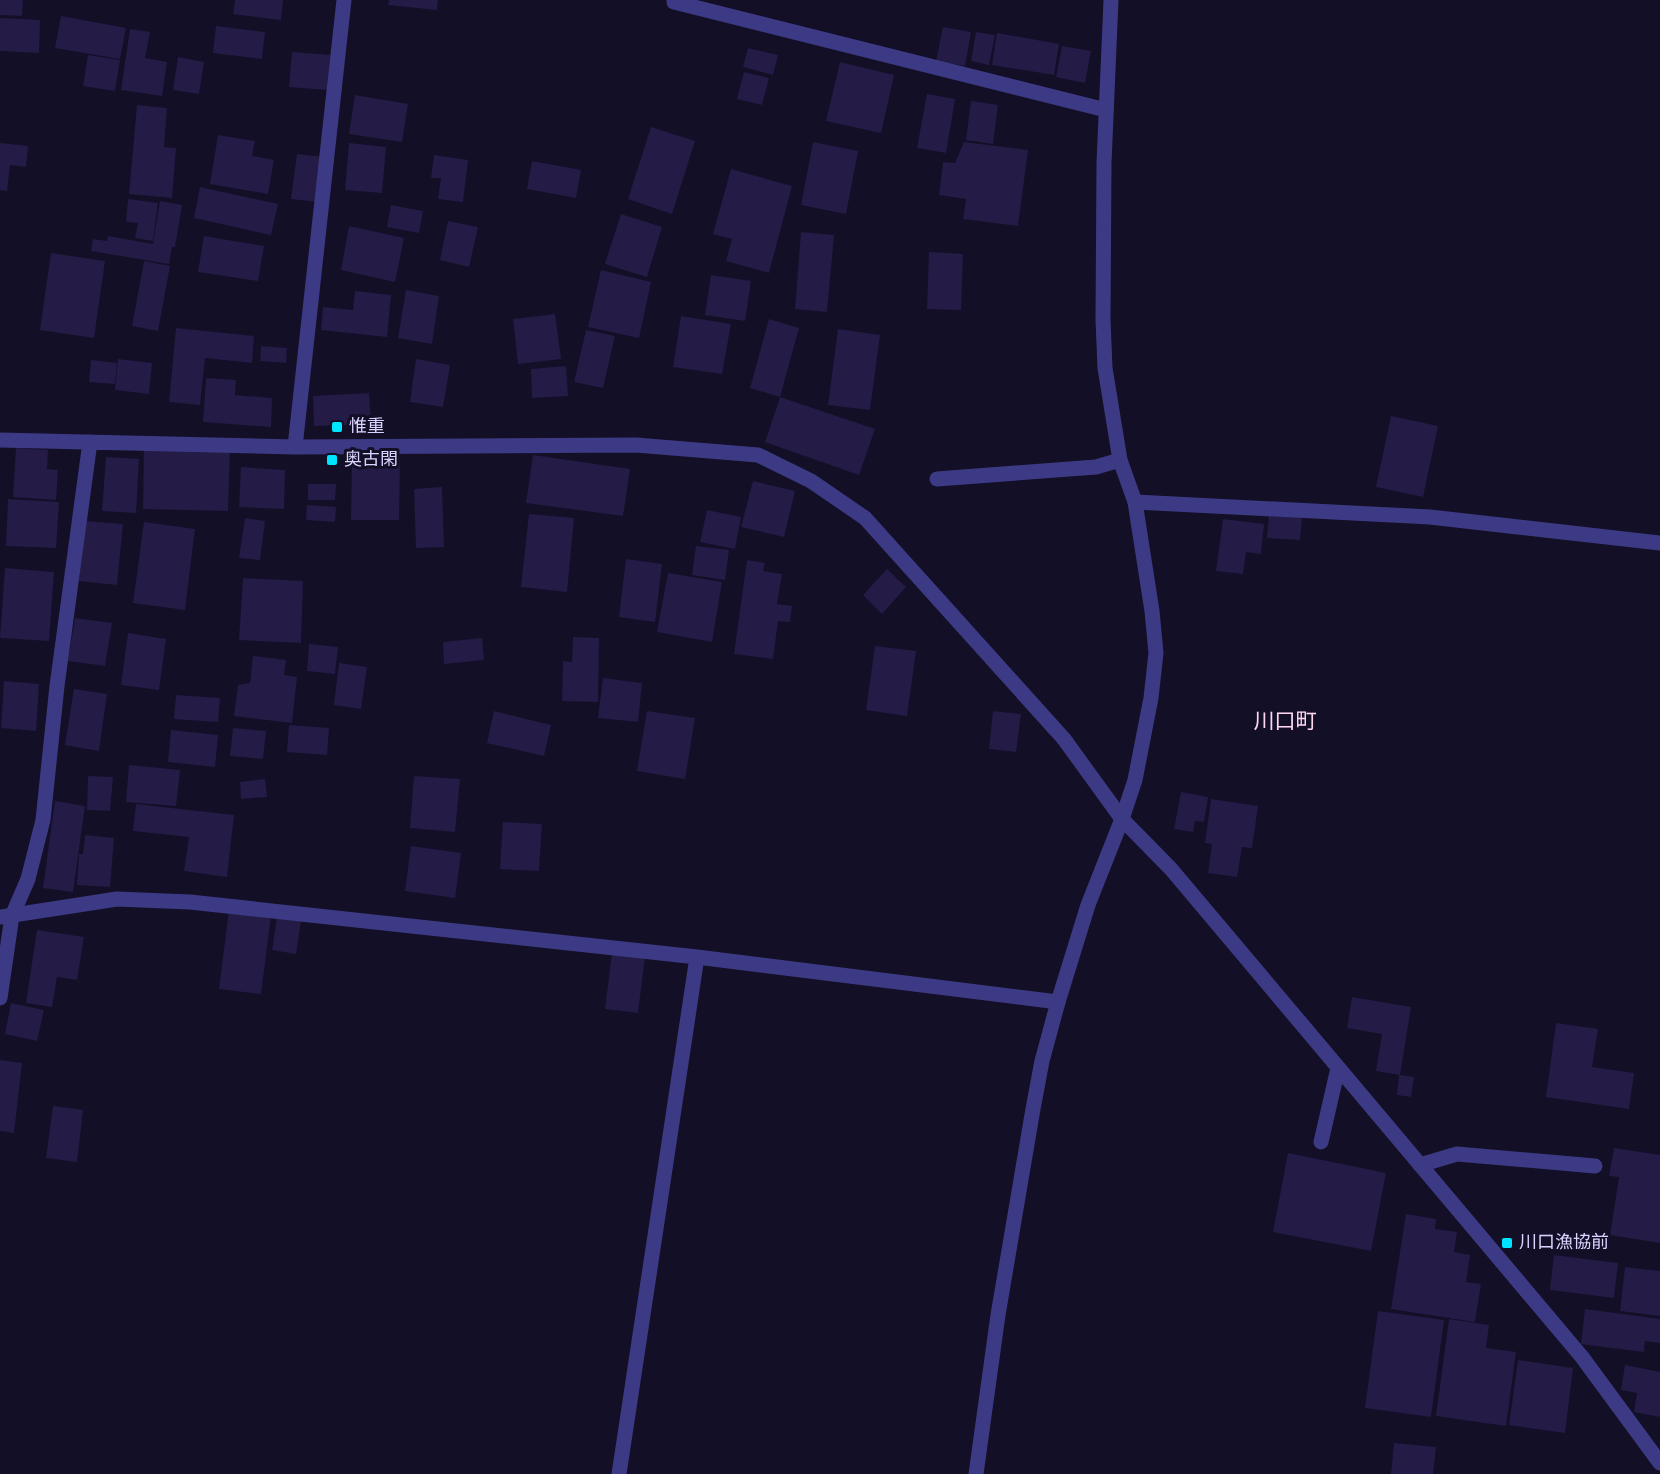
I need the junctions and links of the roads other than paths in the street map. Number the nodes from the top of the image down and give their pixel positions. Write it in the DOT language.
graph roads {
  1 [pos="344,0"];
  2 [pos="674,0"];
  3 [pos="1111,0"];
  4 [pos="1106,110"];
  5 [pos="0,440"];
  6 [pos="90,442"];
  7 [pos="294,447"];
  8 [pos="1120,460"];
  9 [pos="938,479"];
  10 [pos="1136,502"];
  11 [pos="1660,543"];
  12 [pos="1122,819"];
  13 [pos="6,917"];
  14 [pos="697,957"];
  15 [pos="0,998"];
  16 [pos="1058,1002"];
  17 [pos="1338,1068"];
  18 [pos="1321,1142"];
  19 [pos="1420,1165"];
  20 [pos="1595,1166"];
  21 [pos="1660,1462"];
  22 [pos="619,1474"];
  23 [pos="976,1474"];
  1 -- 7 [label="street"];
  2 -- 4 [label="street"];
  3 -- 4 [label="street"];
  4 -- 8 [label="street"];
  5 -- 6 [label="street"];
  6 -- 7 [label="street"];
  6 -- 13 [label="street"];
  7 -- 12 [label="street"];
  8 -- 9 [label="street"];
  8 -- 10 [label="street"];
  10 -- 11 [label="street"];
  10 -- 12 [label="street"];
  12 -- 16 [label="street"];
  12 -- 17 [label="street"];
  13 -- 14 [label="street"];
  13 -- 15 [label="street"];
  14 -- 16 [label="street"];
  14 -- 22 [label="street"];
  16 -- 23 [label="street"];
  17 -- 18 [label="street"];
  17 -- 19 [label="street"];
  19 -- 20 [label="street"];
  19 -- 21 [label="street"];
}
